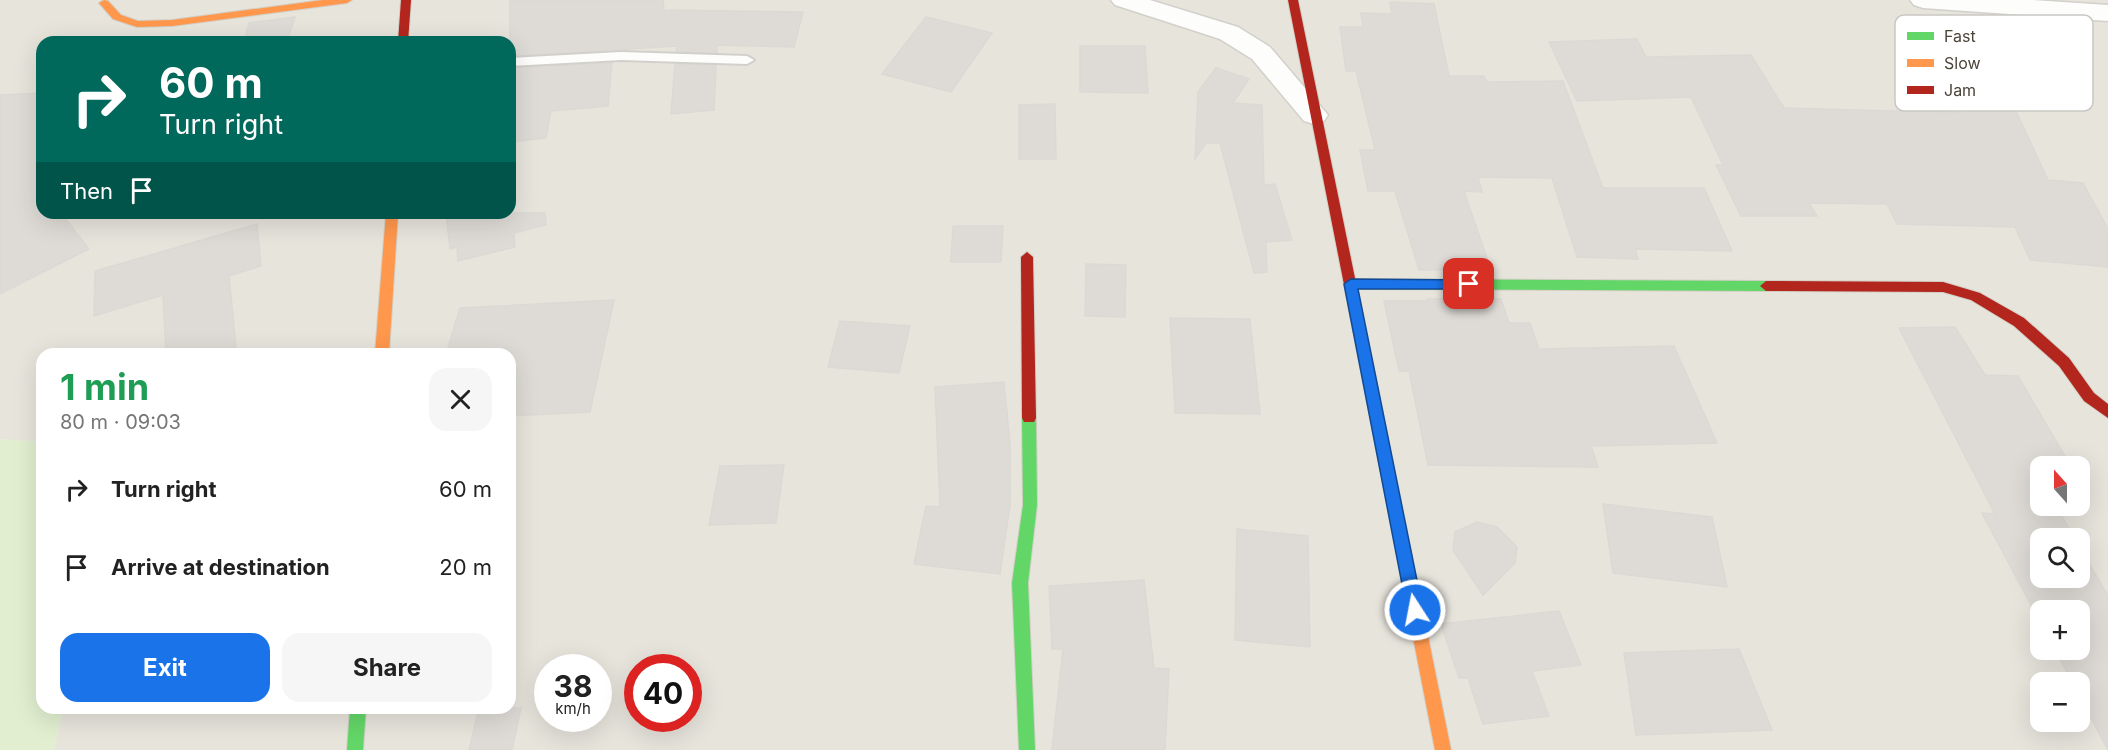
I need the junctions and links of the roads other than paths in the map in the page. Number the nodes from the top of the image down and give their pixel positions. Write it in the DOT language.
graph roads {
  1 [pos="347,0"];
  2 [pos="406,0"];
  3 [pos="1124,0"];
  4 [pos="1293,0"];
  5 [pos="1923,0"];
  6 [pos="104,3"];
  7 [pos="2108,14"];
  8 [pos="403,36"];
  9 [pos="747,60"];
  10 [pos="516,62"];
  11 [pos="1314,115"];
  12 [pos="392,219"];
  13 [pos="1027,257"];
  14 [pos="1351,284"];
  15 [pos="382,348"];
  16 [pos="2108,412"];
  17 [pos="358,714"];
  18 [pos="355,750"];
  19 [pos="1027,750"];
  20 [pos="1443,750"];
  1 -- 6 [label="street"];
  2 -- 8 [label="street"];
  3 -- 11 [label="street"];
  4 -- 11 [label="street"];
  5 -- 7 [label="street"];
  9 -- 10 [label="lane"];
  11 -- 14 [label="street"];
  12 -- 15 [label="street"];
  13 -- 19 [label="street"];
  14 -- 16 [label="street"];
  14 -- 20 [label="street"];
  17 -- 18 [label="street"];
}
